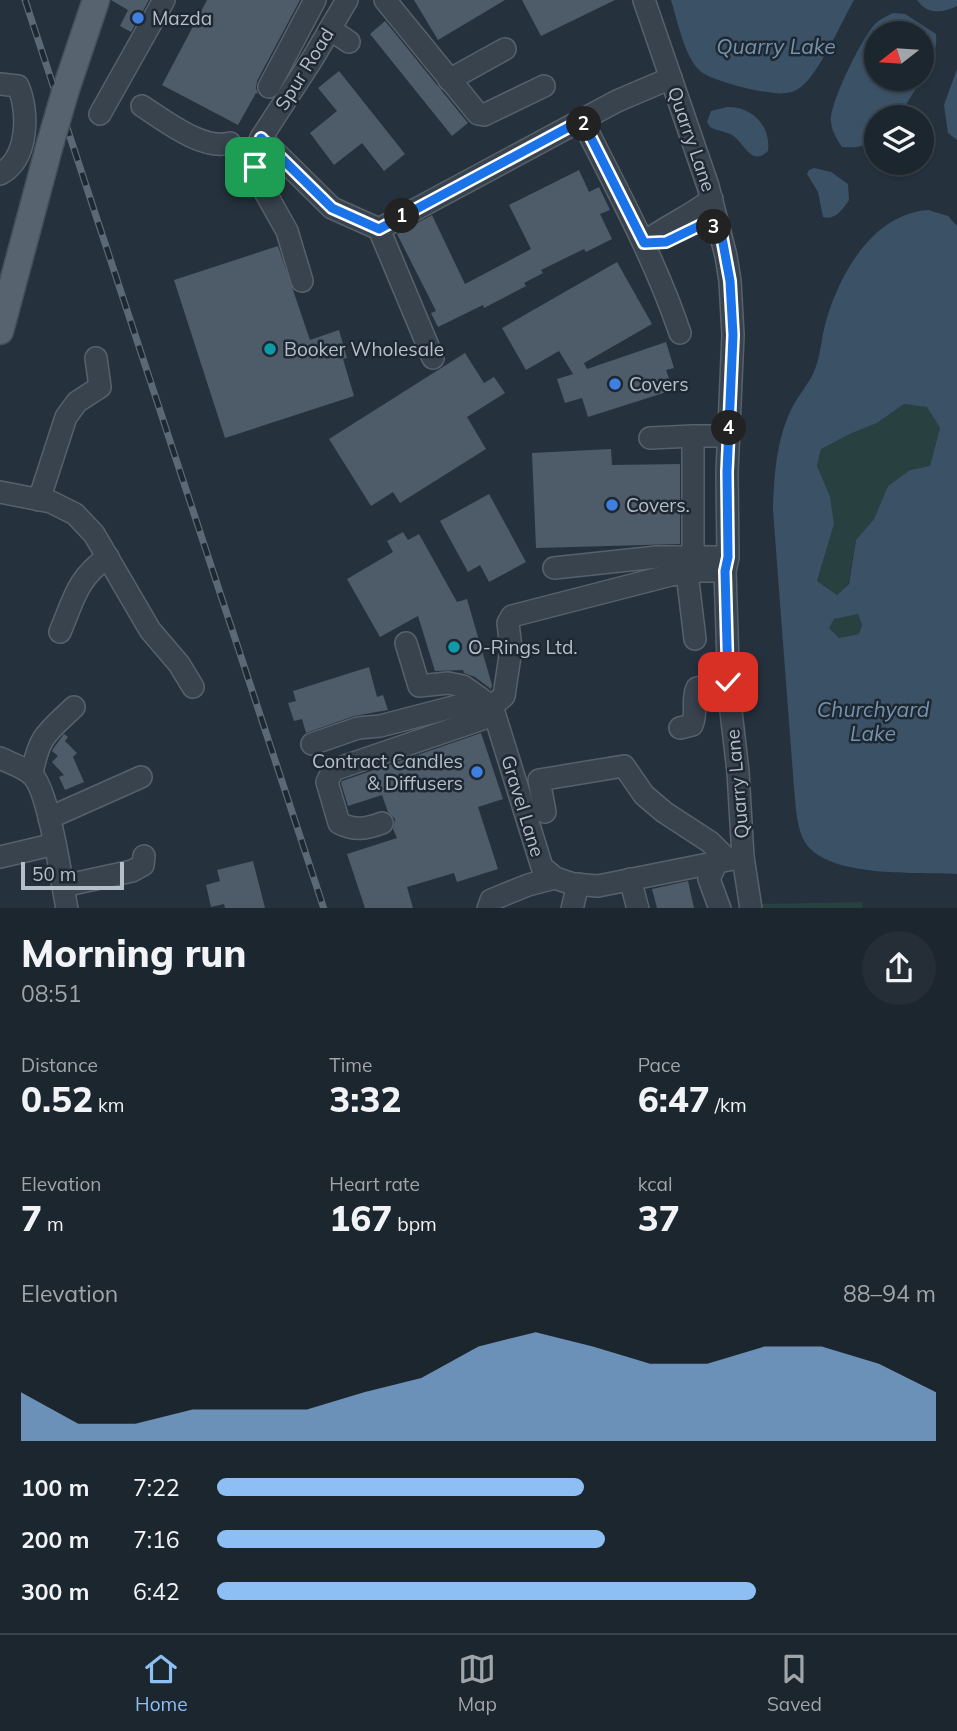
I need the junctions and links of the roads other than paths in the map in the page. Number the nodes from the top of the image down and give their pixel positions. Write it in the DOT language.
graph roads {
  1 [pos="96,0"];
  2 [pos="164,0"];
  3 [pos="315,0"];
  4 [pos="385,0"];
  5 [pos="644,0"];
  6 [pos="335,10"];
  7 [pos="349,42"];
  8 [pos="506,49"];
  9 [pos="671,78"];
  10 [pos="449,80"];
  11 [pos="0,85"];
  12 [pos="544,86"];
  13 [pos="269,87"];
  14 [pos="142,106"];
  15 [pos="100,114"];
  16 [pos="582,120"];
  17 [pos="261,138"];
  18 [pos="230,143"];
  19 [pos="0,174"];
  20 [pos="712,200"];
  21 [pos="720,227"];
  22 [pos="379,229"];
  23 [pos="644,243"];
  24 [pos="8,270"];
  25 [pos="302,281"];
  26 [pos="0,331"];
  27 [pos="680,333"];
  28 [pos="96,358"];
  29 [pos="433,358"];
  30 [pos="693,436"];
  31 [pos="728,436"];
  32 [pos="650,438"];
  33 [pos="0,492"];
  34 [pos="39,500"];
  35 [pos="108,557"];
  36 [pos="727,564"];
  37 [pos="690,565"];
  38 [pos="554,568"];
  39 [pos="60,632"];
  40 [pos="695,639"];
  41 [pos="406,643"];
  42 [pos="728,682"];
  43 [pos="193,687"];
  44 [pos="74,707"];
  45 [pos="489,707"];
  46 [pos="680,728"];
  47 [pos="312,744"];
  48 [pos="0,758"];
  49 [pos="32,774"];
  50 [pos="141,778"];
  51 [pos="545,812"];
  52 [pos="49,818"];
  53 [pos="382,823"];
  54 [pos="55,845"];
  55 [pos="144,856"];
  56 [pos="0,857"];
  57 [pos="729,859"];
  58 [pos="555,878"];
  59 [pos="630,879"];
  60 [pos="578,884"];
  61 [pos="63,886"];
  62 [pos="67,908"];
  63 [pos="488,908"];
  64 [pos="572,908"];
  65 [pos="638,908"];
  66 [pos="720,908"];
  67 [pos="751,908"];
  1 -- 24 [label="main road, bridge"];
  2 -- 15 [label="street"];
  3 -- 13 [label="street"];
  4 -- 10 [label="street"];
  5 -- 9 [label="street, Quarry Lane"];
  6 -- 7 [label="street"];
  6 -- 17 [label="street, Spur Road"];
  8 -- 10 [label="street"];
  9 -- 16 [label="street"];
  9 -- 20 [label="street, Quarry Lane"];
  10 -- 12 [label="street"];
  11 -- 19 [label="street"];
  14 -- 18 [label="street"];
  16 -- 22 [label="street"];
  16 -- 23 [label="street"];
  17 -- 22 [label="street"];
  17 -- 25 [label="street"];
  20 -- 21 [label="street, Quarry Lane"];
  20 -- 23 [label="street"];
  21 -- 23 [label="street"];
  21 -- 31 [label="street, Quarry Lane"];
  22 -- 29 [label="street"];
  23 -- 27 [label="street"];
  24 -- 26 [label="main road"];
  28 -- 34 [label="street"];
  30 -- 31 [label="street"];
  30 -- 32 [label="street"];
  30 -- 37 [label="street"];
  31 -- 36 [label="street, Quarry Lane"];
  33 -- 34 [label="street"];
  34 -- 35 [label="street"];
  35 -- 39 [label="street"];
  35 -- 43 [label="street"];
  36 -- 37 [label="street"];
  36 -- 42 [label="street, Quarry Lane"];
  37 -- 38 [label="street"];
  37 -- 40 [label="street"];
  37 -- 45 [label="street"];
  41 -- 45 [label="street"];
  42 -- 46 [label="street"];
  42 -- 57 [label="street, Quarry Lane"];
  44 -- 49 [label="street"];
  45 -- 47 [label="street"];
  45 -- 53 [label="street"];
  45 -- 58 [label="street, Gravel Lane"];
  48 -- 49 [label="street"];
  49 -- 52 [label="street"];
  50 -- 52 [label="street"];
  51 -- 57 [label="street"];
  52 -- 54 [label="street"];
  54 -- 56 [label="street"];
  54 -- 61 [label="street"];
  55 -- 61 [label="street"];
  57 -- 59 [label="street, Gravel Lane"];
  57 -- 66 [label="street"];
  57 -- 67 [label="street, Quarry Lane"];
  58 -- 60 [label="street, Gravel Lane"];
  58 -- 63 [label="street"];
  59 -- 60 [label="street, Gravel Lane"];
  59 -- 65 [label="street"];
  60 -- 64 [label="street"];
  61 -- 62 [label="street"];
}
